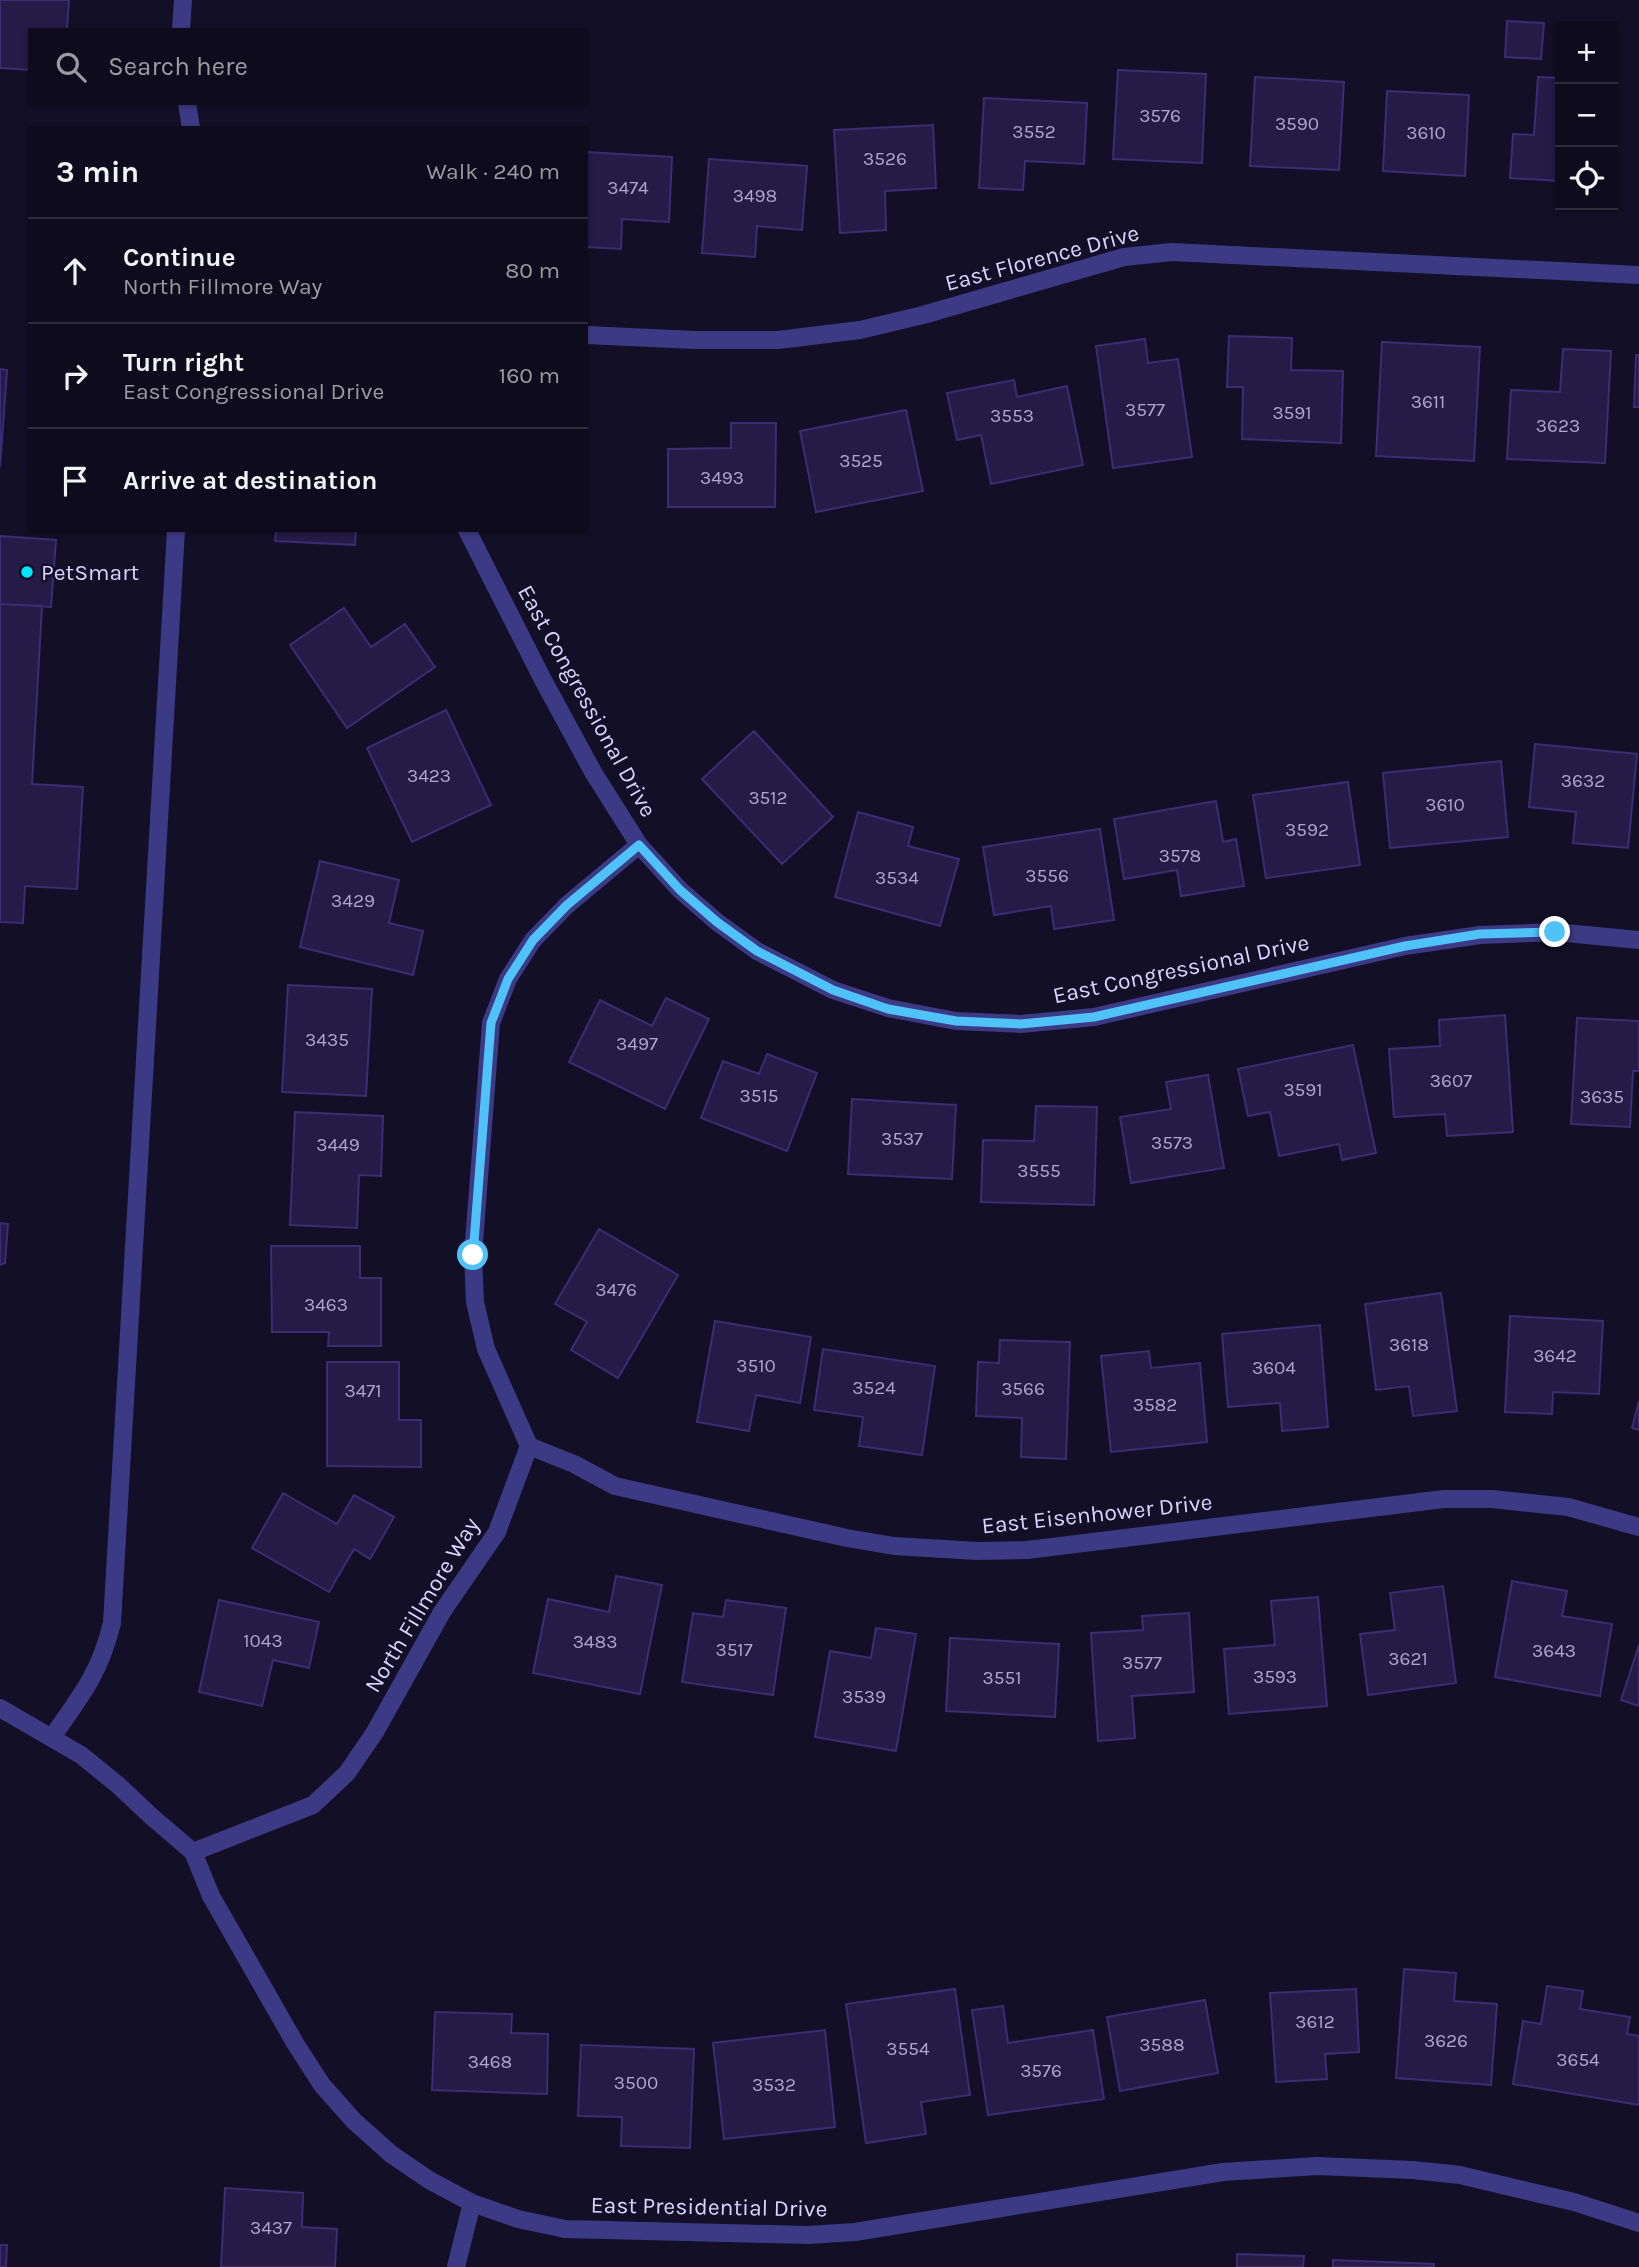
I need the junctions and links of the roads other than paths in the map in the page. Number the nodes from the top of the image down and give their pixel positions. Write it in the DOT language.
graph roads {
  1 [pos="183,0"];
  2 [pos="181,28"];
  3 [pos="187,105"];
  4 [pos="191,126"];
  5 [pos="1639,275"];
  6 [pos="588,335"];
  7 [pos="176,532"];
  8 [pos="468,532"];
  9 [pos="639,845"];
  10 [pos="1639,940"];
  11 [pos="529,1446"];
  12 [pos="1639,1527"];
  13 [pos="0,1708"];
  14 [pos="52,1737"];
  15 [pos="193,1852"];
  16 [pos="472,2203"];
  17 [pos="1639,2223"];
  18 [pos="456,2267"];
  1 -- 2 [label="street"];
  3 -- 4 [label="street"];
  5 -- 6 [label="street, East Florence Drive"];
  7 -- 14 [label="street"];
  8 -- 9 [label="street, East Congressional Drive"];
  9 -- 10 [label="street, East Congressional Drive"];
  9 -- 11 [label="street"];
  11 -- 12 [label="street, East Eisenhower Drive"];
  11 -- 15 [label="street, North Fillmore Way"];
  13 -- 14 [label="street, East Presidential Drive"];
  14 -- 15 [label="street, East Presidential Drive"];
  15 -- 16 [label="street, East Presidential Drive"];
  16 -- 17 [label="street, East Presidential Drive"];
  16 -- 18 [label="street"];
}
